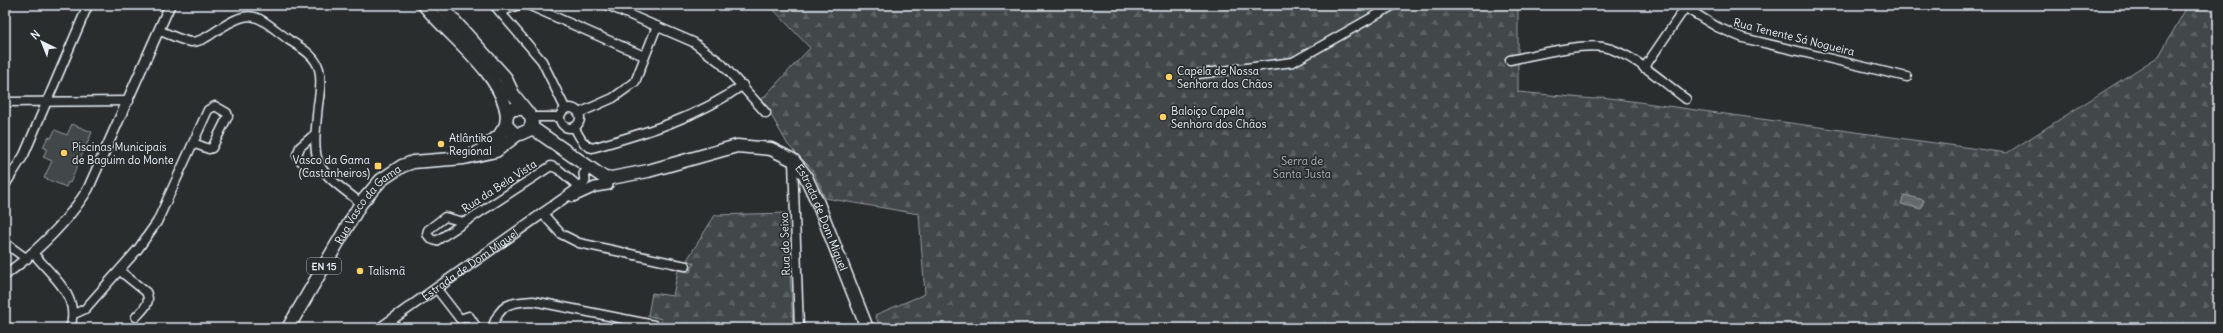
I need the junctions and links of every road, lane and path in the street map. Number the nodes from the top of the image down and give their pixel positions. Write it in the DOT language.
graph roads {
  1 [pos="7,5"];
  2 [pos="88,5"];
  3 [pos="170,5"];
  4 [pos="424,5"];
  5 [pos="440,5"];
  6 [pos="494,5"];
  7 [pos="519,5"];
  8 [pos="528,5"];
  9 [pos="607,5"];
  10 [pos="1394,5"];
  11 [pos="1683,6"];
  12 [pos="5,9"];
  13 [pos="500,12"];
  14 [pos="657,26"];
  15 [pos="160,30"];
  16 [pos="644,56"];
  17 [pos="1510,60"];
  18 [pos="1644,68"];
  19 [pos="1198,74"];
  20 [pos="1907,77"];
  21 [pos="743,85"];
  22 [pos="1686,99"];
  23 [pos="129,101"];
  24 [pos="5,102"];
  25 [pos="47,102"];
  26 [pos="565,108"];
  27 [pos="579,113"];
  28 [pos="766,113"];
  29 [pos="560,117"];
  30 [pos="506,120"];
  31 [pos="526,124"];
  32 [pos="574,127"];
  33 [pos="315,134"];
  34 [pos="193,143"];
  35 [pos="474,156"];
  36 [pos="793,160"];
  37 [pos="320,167"];
  38 [pos="648,171"];
  39 [pos="584,174"];
  40 [pos="5,185"];
  41 [pos="608,185"];
  42 [pos="582,189"];
  43 [pos="361,203"];
  44 [pos="542,213"];
  45 [pos="464,222"];
  46 [pos="5,243"];
  47 [pos="30,256"];
  48 [pos="686,266"];
  49 [pos="120,271"];
  50 [pos="5,275"];
  51 [pos="436,288"];
  52 [pos="74,314"];
  53 [pos="136,317"];
  54 [pos="654,325"];
  55 [pos="70,328"];
  56 [pos="288,328"];
  57 [pos="380,328"];
  58 [pos="478,328"];
  59 [pos="492,328"];
  60 [pos="799,328"];
  61 [pos="867,328"];
  1 -- 12 [label="street"];
  2 -- 25 [label="street"];
  3 -- 15 [label="street"];
  4 -- 30 [label="main road"];
  5 -- 31 [label="main road"];
  6 -- 13 [label="street"];
  7 -- 13 [label="street"];
  8 -- 16 [label="street"];
  9 -- 14 [label="street"];
  10 -- 19 [label="street"];
  11 -- 18 [label="street"];
  11 -- 20 [label="street, Rua Tenente Sá Nogueira"];
  13 -- 26 [label="street"];
  14 -- 16 [label="street"];
  14 -- 21 [label="street"];
  15 -- 23 [label="street"];
  15 -- 33 [label="street"];
  16 -- 27 [label="street"];
  17 -- 18 [label="street"];
  18 -- 22 [label="street"];
  21 -- 28 [label="street"];
  21 -- 32 [label="street"];
  23 -- 25 [label="street"];
  23 -- 47 [label="street"];
  24 -- 25 [label="street"];
  25 -- 40 [label="street"];
  26 -- 27 [label="street"];
  26 -- 29 [label="street"];
  27 -- 32 [label="street"];
  29 -- 31 [label="street"];
  29 -- 32 [label="street"];
  30 -- 31 [label="main road"];
  30 -- 31 [label="main road"];
  30 -- 35 [label="main road"];
  31 -- 35 [label="main road, Rua Vasco da Gama / EN 15"];
  31 -- 38 [label="main road, Estrada de Dom Miguel"];
  31 -- 39 [label="main road"];
  33 -- 37 [label="street"];
  33 -- 37 [label="street"];
  34 -- 34 [label="street"];
  34 -- 49 [label="street"];
  35 -- 43 [label="main road, Rua Vasco da Gama / EN 15"];
  36 -- 38 [label="main road, Estrada de Dom Miguel"];
  36 -- 60 [label="street, Rua do Seixo"];
  36 -- 61 [label="main road, Estrada de Dom Miguel"];
  37 -- 43 [label="street"];
  38 -- 41 [label="main road, Estrada de Dom Miguel"];
  39 -- 41 [label="main road"];
  39 -- 42 [label="street"];
  41 -- 42 [label="street, Estrada de Dom Miguel"];
  42 -- 44 [label="street, Estrada de Dom Miguel"];
  42 -- 45 [label="street, Rua da Bela Vista"];
  43 -- 56 [label="main road, Rua Vasco da Gama / EN 15"];
  44 -- 48 [label="street"];
  44 -- 51 [label="street, Estrada de Dom Miguel"];
  46 -- 47 [label="street"];
  47 -- 50 [label="street"];
  47 -- 52 [label="street"];
  49 -- 52 [label="street"];
  49 -- 53 [label="street"];
  51 -- 57 [label="street, Estrada de Dom Miguel"];
  51 -- 58 [label="street"];
  52 -- 55 [label="street"];
  54 -- 59 [label="street"];
}
